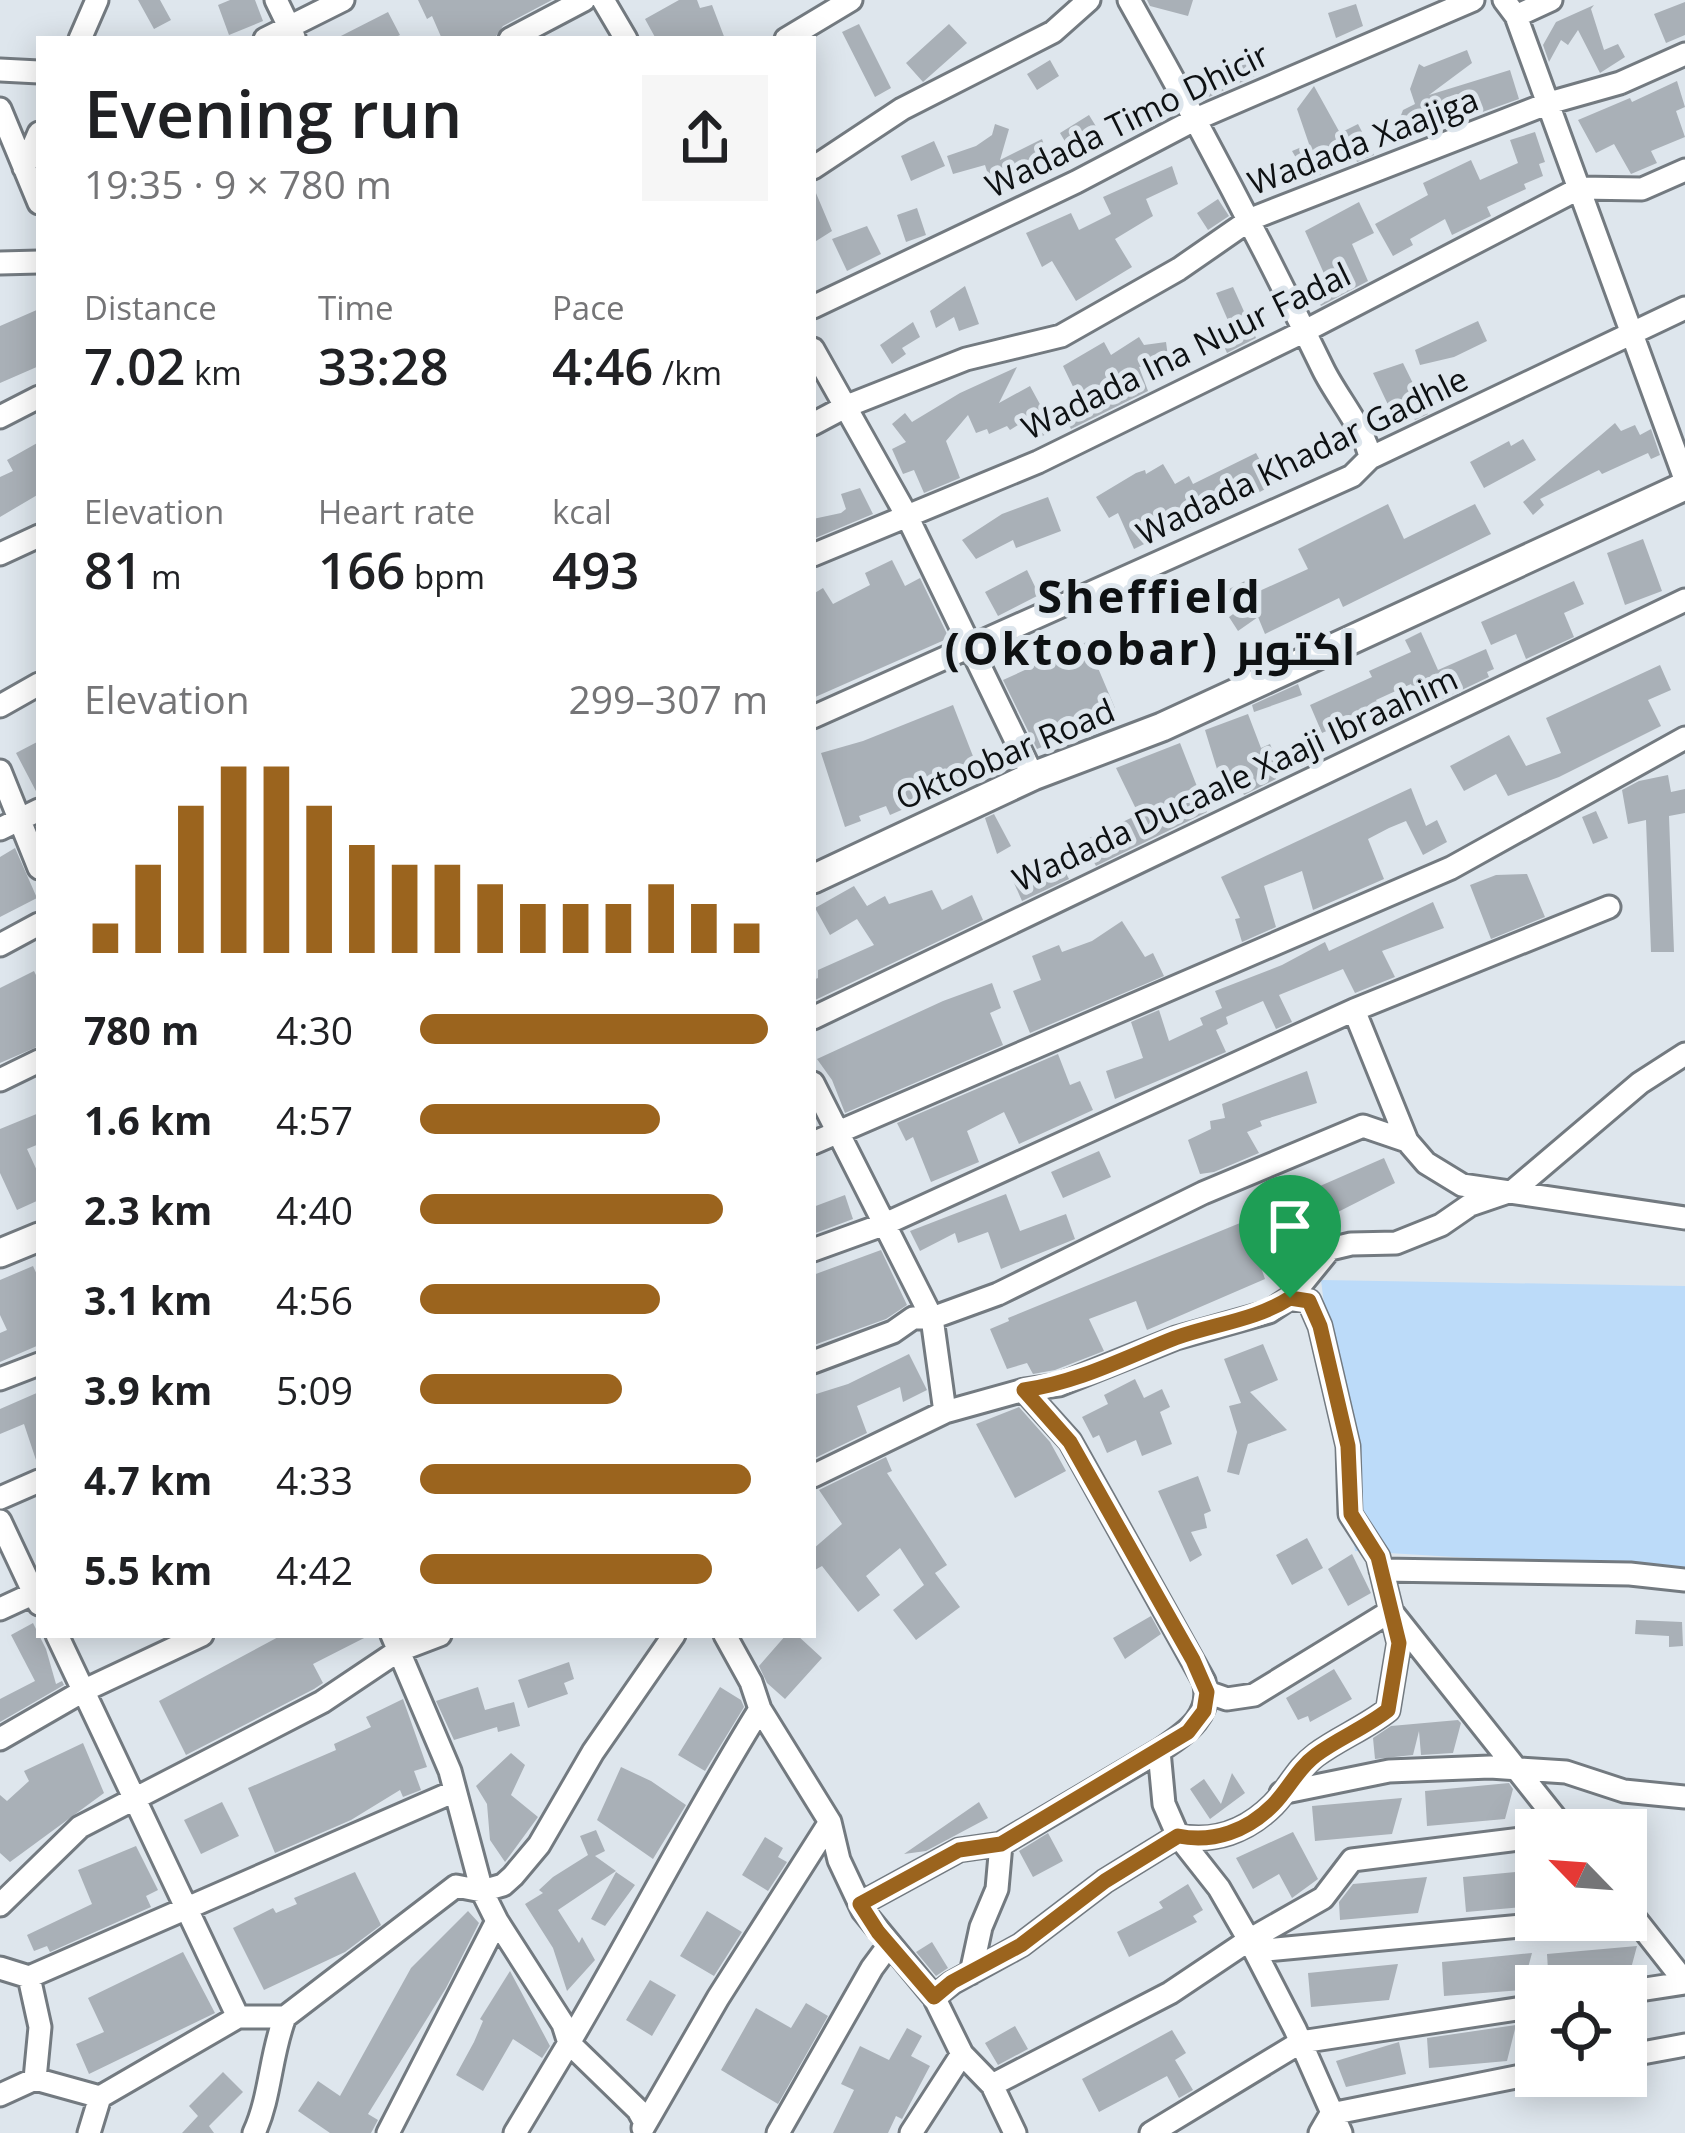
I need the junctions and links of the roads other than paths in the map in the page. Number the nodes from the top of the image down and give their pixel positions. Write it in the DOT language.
graph roads {
  1 [pos="97,0"];
  2 [pos="276,0"];
  3 [pos="343,0"];
  4 [pos="584,0"];
  5 [pos="603,0"];
  6 [pos="851,0"];
  7 [pos="1089,0"];
  8 [pos="1129,0"];
  9 [pos="1473,0"];
  10 [pos="1550,0"];
  11 [pos="1510,8"];
  12 [pos="293,33"];
  13 [pos="81,36"];
  14 [pos="516,36"];
  15 [pos="624,36"];
  16 [pos="791,36"];
  17 [pos="1685,54"];
  18 [pos="0,70"];
  19 [pos="36,72"];
  20 [pos="1549,104"];
  21 [pos="0,110"];
  22 [pos="1196,118"];
  23 [pos="36,140"];
  24 [pos="816,166"];
  25 [pos="24,168"];
  26 [pos="1685,170"];
  27 [pos="1580,188"];
  28 [pos="36,196"];
  29 [pos="1251,219"];
  30 [pos="36,262"];
  31 [pos="0,263"];
  32 [pos="816,306"];
  33 [pos="1685,308"];
  34 [pos="1305,332"];
  35 [pos="1634,333"];
  36 [pos="816,354"];
  37 [pos="36,399"];
  38 [pos="847,406"];
  39 [pos="0,417"];
  40 [pos="816,422"];
  41 [pos="1370,458"];
  42 [pos="1685,483"];
  43 [pos="907,515"];
  44 [pos="36,537"];
  45 [pos="0,554"];
  46 [pos="816,554"];
  47 [pos="1685,600"];
  48 [pos="971,646"];
  49 [pos="36,686"];
  50 [pos="0,706"];
  51 [pos="816,716"];
  52 [pos="1685,738"];
  53 [pos="0,771"];
  54 [pos="1033,776"];
  55 [pos="20,820"];
  56 [pos="36,860"];
  57 [pos="816,878"];
  58 [pos="1610,907"];
  59 [pos="36,926"];
  60 [pos="0,945"];
  61 [pos="1354,1010"];
  62 [pos="816,1016"];
  63 [pos="1685,1054"];
  64 [pos="36,1062"];
  65 [pos="0,1081"];
  66 [pos="816,1089"];
  67 [pos="839,1132"];
  68 [pos="1407,1141"];
  69 [pos="816,1142"];
  70 [pos="1514,1190"];
  71 [pos="1685,1218"];
  72 [pos="885,1224"];
  73 [pos="36,1238"];
  74 [pos="816,1249"];
  75 [pos="0,1253"];
  76 [pos="1290,1298"];
  77 [pos="932,1318"];
  78 [pos="816,1361"];
  79 [pos="36,1365"];
  80 [pos="0,1379"];
  81 [pos="1024,1390"];
  82 [pos="945,1412"];
  83 [pos="816,1475"];
  84 [pos="36,1482"];
  85 [pos="0,1498"];
  86 [pos="0,1521"];
  87 [pos="1382,1570"];
  88 [pos="1685,1580"];
  89 [pos="36,1594"];
  90 [pos="36,1596"];
  91 [pos="0,1609"];
  92 [pos="1390,1611"];
  93 [pos="59,1638"];
  94 [pos="196,1638"];
  95 [pos="672,1638"];
  96 [pos="727,1638"];
  97 [pos="395,1643"];
  98 [pos="85,1690"];
  99 [pos="1207,1692"];
  100 [pos="760,1709"];
  101 [pos="0,1739"];
  102 [pos="1159,1751"];
  103 [pos="1516,1769"];
  104 [pos="453,1792"];
  105 [pos="1282,1793"];
  106 [pos="136,1796"];
  107 [pos="1685,1797"];
  108 [pos="1548,1809"];
  109 [pos="830,1822"];
  110 [pos="1178,1836"];
  111 [pos="1515,1840"];
  112 [pos="1001,1844"];
  113 [pos="482,1891"];
  114 [pos="860,1904"];
  115 [pos="0,1905"];
  116 [pos="184,1907"];
  117 [pos="497,1921"];
  118 [pos="1515,1926"];
  119 [pos="1647,1936"];
  120 [pos="889,1945"];
  121 [pos="1252,1946"];
  122 [pos="0,1968"];
  123 [pos="970,1973"];
  124 [pos="29,1976"];
  125 [pos="1685,1983"];
  126 [pos="1647,1989"];
  127 [pos="934,1997"];
  128 [pos="1515,2009"];
  129 [pos="238,2018"];
  130 [pos="285,2018"];
  131 [pos="1301,2042"];
  132 [pos="568,2043"];
  133 [pos="1685,2045"];
  134 [pos="1647,2052"];
  135 [pos="962,2054"];
  136 [pos="35,2079"];
  137 [pos="1515,2079"];
  138 [pos="992,2085"];
  139 [pos="0,2095"];
  140 [pos="100,2097"];
  141 [pos="643,2127"];
  142 [pos="1331,2127"];
  143 [pos="89,2133"];
  144 [pos="254,2133"];
  145 [pos="388,2133"];
  146 [pos="515,2133"];
  147 [pos="778,2133"];
  148 [pos="911,2133"];
  149 [pos="1015,2133"];
  150 [pos="1150,2133"];
  1 -- 13 [label="street"];
  2 -- 12 [label="street"];
  3 -- 12 [label="street"];
  4 -- 14 [label="street"];
  5 -- 15 [label="street"];
  6 -- 16 [label="street"];
  7 -- 24 [label="street"];
  8 -- 22 [label="street"];
  9 -- 22 [label="street, Wadada Timo Dhicir"];
  10 -- 11 [label="street"];
  11 -- 20 [label="street"];
  17 -- 20 [label="street, Wadada Xaajiga"];
  18 -- 19 [label="street"];
  20 -- 27 [label="street"];
  20 -- 29 [label="street, Wadada Xaajiga"];
  21 -- 25 [label="street"];
  22 -- 29 [label="street"];
  22 -- 32 [label="street, Wadada Timo Dhicir"];
  23 -- 25 [label="street"];
  25 -- 28 [label="street"];
  26 -- 27 [label="street"];
  27 -- 34 [label="street, Wadada Ina Nuur Fadal"];
  27 -- 35 [label="street"];
  29 -- 34 [label="street"];
  29 -- 38 [label="street, Wadada Xaajiga"];
  30 -- 31 [label="street"];
  33 -- 35 [label="street, Wadada Khadar Gadhle"];
  34 -- 41 [label="street"];
  34 -- 43 [label="street, Wadada Ina Nuur Fadal"];
  35 -- 41 [label="street, Wadada Khadar Gadhle"];
  35 -- 42 [label="street"];
  36 -- 38 [label="street"];
  37 -- 39 [label="street"];
  38 -- 40 [label="street, Wadada Xaajiga"];
  38 -- 43 [label="street"];
  41 -- 48 [label="street, Wadada Khadar Gadhle"];
  42 -- 54 [label="street, Oktoobar Road"];
  43 -- 46 [label="street, Wadada Ina Nuur Fadal"];
  43 -- 48 [label="street"];
  44 -- 45 [label="street"];
  47 -- 62 [label="street, Wadada Ducaale Xaaji Ibraahim"];
  48 -- 51 [label="street, Wadada Khadar Gadhle"];
  48 -- 54 [label="street"];
  49 -- 50 [label="street"];
  52 -- 67 [label="street"];
  53 -- 55 [label="street"];
  54 -- 57 [label="street, Oktoobar Road"];
  55 -- 56 [label="street"];
  58 -- 61 [label="street"];
  59 -- 60 [label="street"];
  61 -- 68 [label="street"];
  61 -- 72 [label="street"];
  63 -- 70 [label="street"];
  64 -- 65 [label="street"];
  66 -- 67 [label="street"];
  67 -- 69 [label="street"];
  67 -- 72 [label="street"];
  68 -- 70 [label="street"];
  68 -- 77 [label="street"];
  70 -- 71 [label="street"];
  70 -- 76 [label="street"];
  72 -- 74 [label="street"];
  72 -- 77 [label="street"];
  73 -- 75 [label="street"];
  76 -- 81 [label="street"];
  76 -- 87 [label="street"];
  77 -- 78 [label="street"];
  77 -- 82 [label="street"];
  79 -- 80 [label="street"];
  81 -- 82 [label="street"];
  81 -- 99 [label="street"];
  82 -- 83 [label="street"];
  84 -- 85 [label="street"];
  86 -- 89 [label="street"];
  87 -- 88 [label="street"];
  87 -- 92 [label="street"];
  90 -- 91 [label="street"];
  92 -- 99 [label="street"];
  92 -- 103 [label="street"];
  92 -- 105 [label="street"];
  93 -- 98 [label="street"];
  94 -- 98 [label="street"];
  95 -- 113 [label="street"];
  96 -- 100 [label="street"];
  97 -- 104 [label="street"];
  97 -- 106 [label="street"];
  98 -- 101 [label="street"];
  98 -- 106 [label="street"];
  99 -- 102 [label="street"];
  100 -- 109 [label="street"];
  100 -- 132 [label="street"];
  102 -- 110 [label="street"];
  102 -- 112 [label="street"];
  103 -- 105 [label="street"];
  103 -- 107 [label="street"];
  103 -- 108 [label="street"];
  104 -- 113 [label="street"];
  104 -- 116 [label="street"];
  105 -- 110 [label="street"];
  106 -- 115 [label="street"];
  106 -- 116 [label="street"];
  109 -- 114 [label="street"];
  109 -- 141 [label="street"];
  110 -- 121 [label="street"];
  110 -- 123 [label="street"];
  111 -- 121 [label="street"];
  112 -- 114 [label="street"];
  112 -- 123 [label="street"];
  113 -- 117 [label="street"];
  113 -- 130 [label="street"];
  114 -- 120 [label="street"];
  116 -- 124 [label="street"];
  116 -- 129 [label="street"];
  117 -- 132 [label="street"];
  117 -- 145 [label="street"];
  118 -- 121 [label="street"];
  119 -- 125 [label="street"];
  120 -- 127 [label="street"];
  120 -- 147 [label="street"];
  121 -- 131 [label="street"];
  121 -- 138 [label="street"];
  122 -- 124 [label="street"];
  123 -- 127 [label="street"];
  124 -- 136 [label="street"];
  125 -- 126 [label="street"];
  127 -- 135 [label="street"];
  128 -- 131 [label="street"];
  129 -- 130 [label="street"];
  129 -- 140 [label="street"];
  130 -- 144 [label="street"];
  131 -- 142 [label="street"];
  131 -- 150 [label="street"];
  132 -- 141 [label="street"];
  132 -- 146 [label="street"];
  133 -- 134 [label="street"];
  135 -- 138 [label="street"];
  135 -- 148 [label="street"];
  136 -- 139 [label="street"];
  136 -- 140 [label="street"];
  137 -- 142 [label="street"];
  138 -- 149 [label="street"];
  140 -- 143 [label="street"];
}
